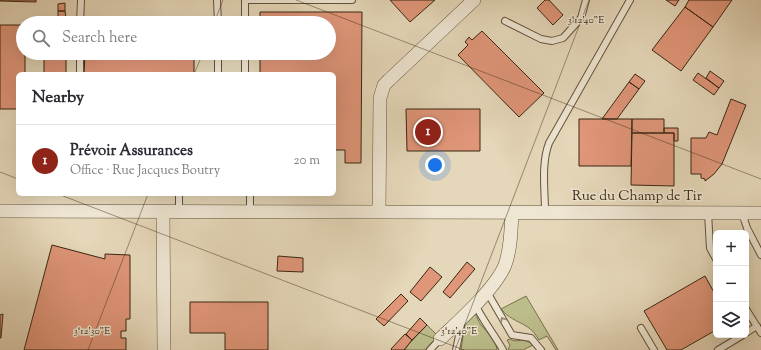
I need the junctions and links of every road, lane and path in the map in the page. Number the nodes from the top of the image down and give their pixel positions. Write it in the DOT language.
graph roads {
  1 [pos="81,0"];
  2 [pos="217,0"];
  3 [pos="352,0"];
  4 [pos="474,0"];
  5 [pos="586,0"];
  6 [pos="630,0"];
  7 [pos="80,16"];
  8 [pos="218,16"];
  9 [pos="245,16"];
  10 [pos="505,21"];
  11 [pos="80,60"];
  12 [pos="218,60"];
  13 [pos="245,60"];
  14 [pos="80,72"];
  15 [pos="218,72"];
  16 [pos="245,72"];
  17 [pos="179,196"];
  18 [pos="250,196"];
  19 [pos="0,211"];
  20 [pos="163,211"];
  21 [pos="179,211"];
  22 [pos="250,212"];
  23 [pos="379,212"];
  24 [pos="512,213"];
  25 [pos="545,213"];
  26 [pos="708,213"];
  27 [pos="742,213"];
  28 [pos="761,213"];
  29 [pos="713,254"];
  30 [pos="761,255"];
  31 [pos="486,291"];
  32 [pos="474,304"];
  33 [pos="749,314"];
  34 [pos="464,316"];
  35 [pos="757,326"];
  36 [pos="641,328"];
  37 [pos="749,331"];
  38 [pos="761,333"];
  39 [pos="738,338"];
  40 [pos="440,339"];
  41 [pos="501,348"];
  42 [pos="164,350"];
  43 [pos="430,350"];
  44 [pos="456,350"];
  45 [pos="541,350"];
  46 [pos="654,350"];
  47 [pos="718,350"];
  1 -- 7 [label="lane"];
  2 -- 8 [label="lane"];
  3 -- 9 [label="lane"];
  4 -- 23 [label="street"];
  5 -- 10 [label="lane"];
  6 -- 25 [label="lane"];
  11 -- 14 [label="lane"];
  12 -- 15 [label="lane"];
  13 -- 16 [label="lane"];
  17 -- 21 [label="lane"];
  18 -- 22 [label="lane"];
  19 -- 20 [label="street, Rue du Champ de Tir"];
  20 -- 21 [label="street, Rue du Champ de Tir"];
  20 -- 42 [label="street"];
  21 -- 22 [label="street, Rue du Champ de Tir"];
  22 -- 23 [label="street, Rue du Champ de Tir"];
  23 -- 24 [label="street, Rue du Champ de Tir"];
  24 -- 25 [label="street, Rue du Champ de Tir"];
  24 -- 31 [label="street"];
  25 -- 26 [label="street, Rue du Champ de Tir"];
  26 -- 27 [label="street, Rue du Champ de Tir"];
  26 -- 29 [label="lane"];
  27 -- 28 [label="street, Rue du Champ de Tir"];
  27 -- 30 [label="lane"];
  31 -- 32 [label="street"];
  45 -- 31 [label="lane, one-way"];
  32 -- 34 [label="street"];
  32 -- 41 [label="lane"];
  33 -- 35 [label="lane"];
  34 -- 40 [label="street"];
  34 -- 44 [label="lane"];
  35 -- 37 [label="lane"];
  35 -- 38 [label="lane"];
  36 -- 46 [label="lane"];
  39 -- 47 [label="lane"];
  40 -- 43 [label="lane"];
}
